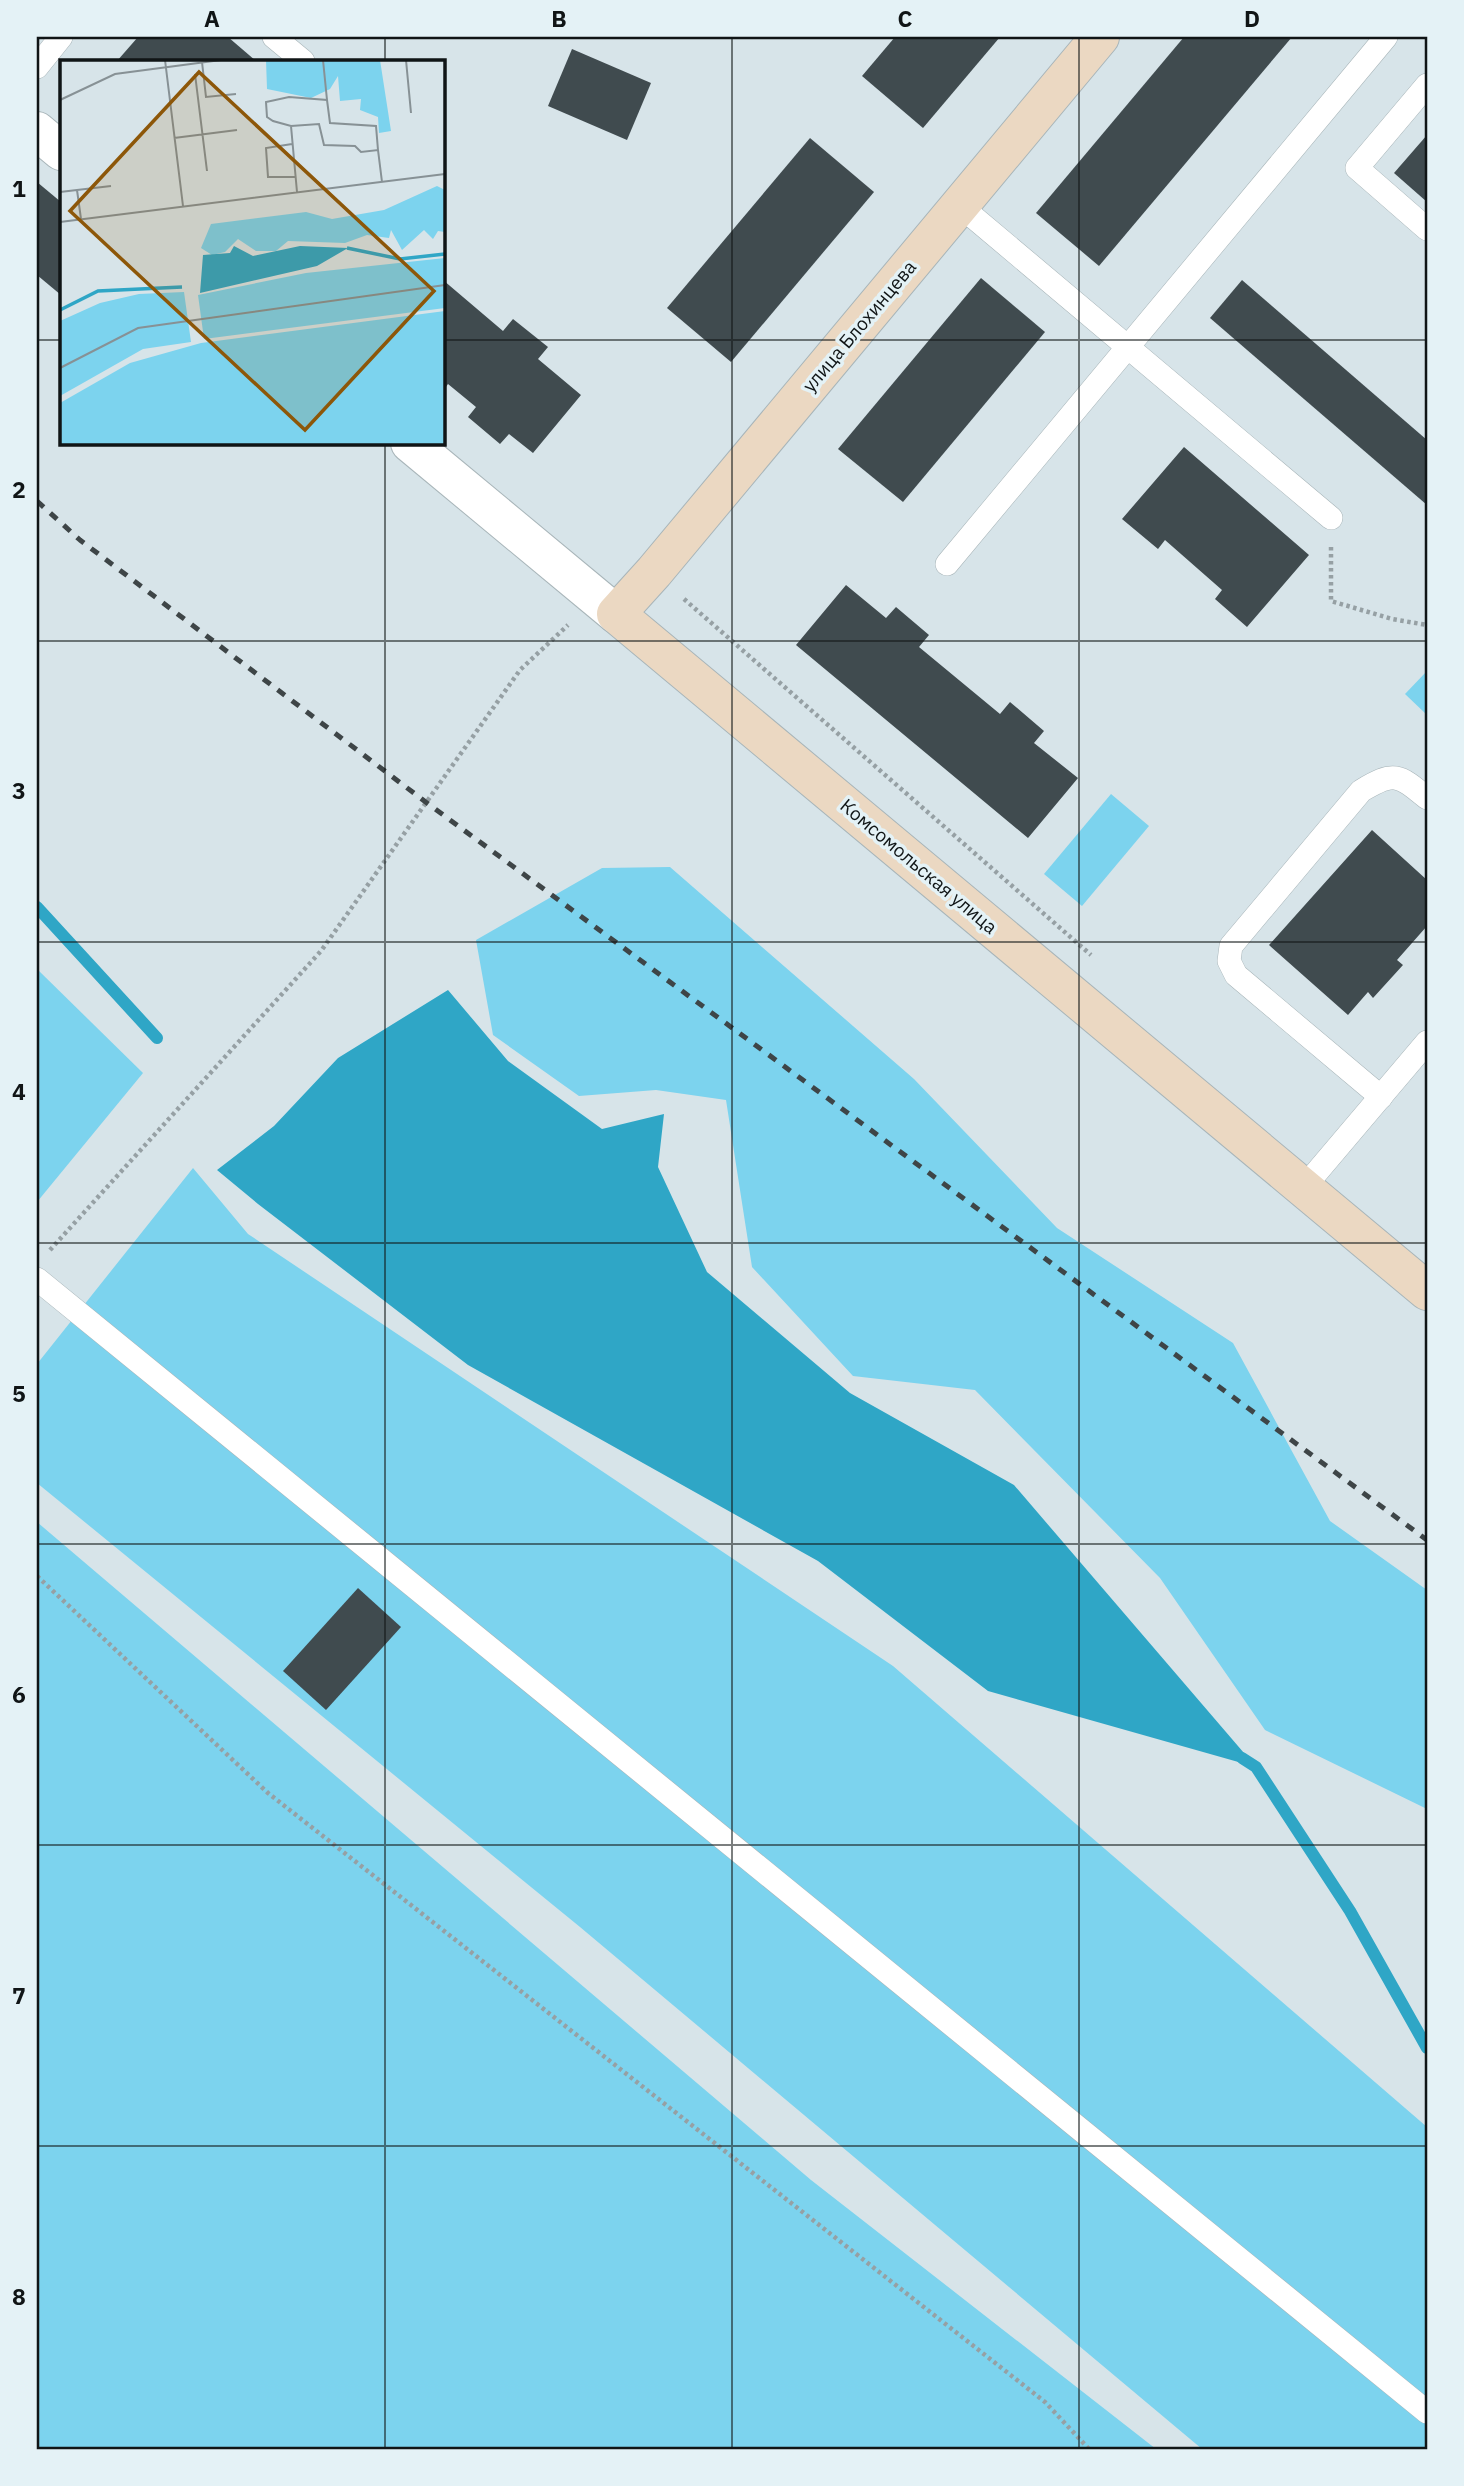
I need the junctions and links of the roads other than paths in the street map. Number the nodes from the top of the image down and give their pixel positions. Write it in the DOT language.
graph roads {
  1 [pos="61,37"];
  2 [pos="274,37"];
  3 [pos="1100,37"];
  4 [pos="1387,37"];
  5 [pos="302,60"];
  6 [pos="37,67"];
  7 [pos="1427,86"];
  8 [pos="37,131"];
  9 [pos="60,150"];
  10 [pos="959,205"];
  11 [pos="1427,229"];
  12 [pos="1127,347"];
  13 [pos="411,444"];
  14 [pos="1331,518"];
  15 [pos="947,564"];
  16 [pos="607,606"];
  17 [pos="1427,797"];
  18 [pos="1427,1042"];
  19 [pos="1381,1097"];
  20 [pos="1305,1186"];
  21 [pos="37,1279"];
  22 [pos="1427,1291"];
  23 [pos="1427,2412"];
  1 -- 6 [label="lane"];
  2 -- 5 [label="lane"];
  3 -- 10 [label="street, улица Блохинцева"];
  4 -- 12 [label="lane"];
  7 -- 11 [label="lane"];
  8 -- 9 [label="street"];
  10 -- 12 [label="lane"];
  10 -- 16 [label="street, улица Блохинцева"];
  12 -- 14 [label="lane"];
  12 -- 15 [label="lane"];
  13 -- 16 [label="street, Комсомольская улица"];
  16 -- 20 [label="street, Комсомольская улица"];
  17 -- 19 [label="lane"];
  18 -- 19 [label="lane"];
  19 -- 20 [label="lane"];
  20 -- 22 [label="street, Комсомольская улица"];
  21 -- 23 [label="lane"];
}
